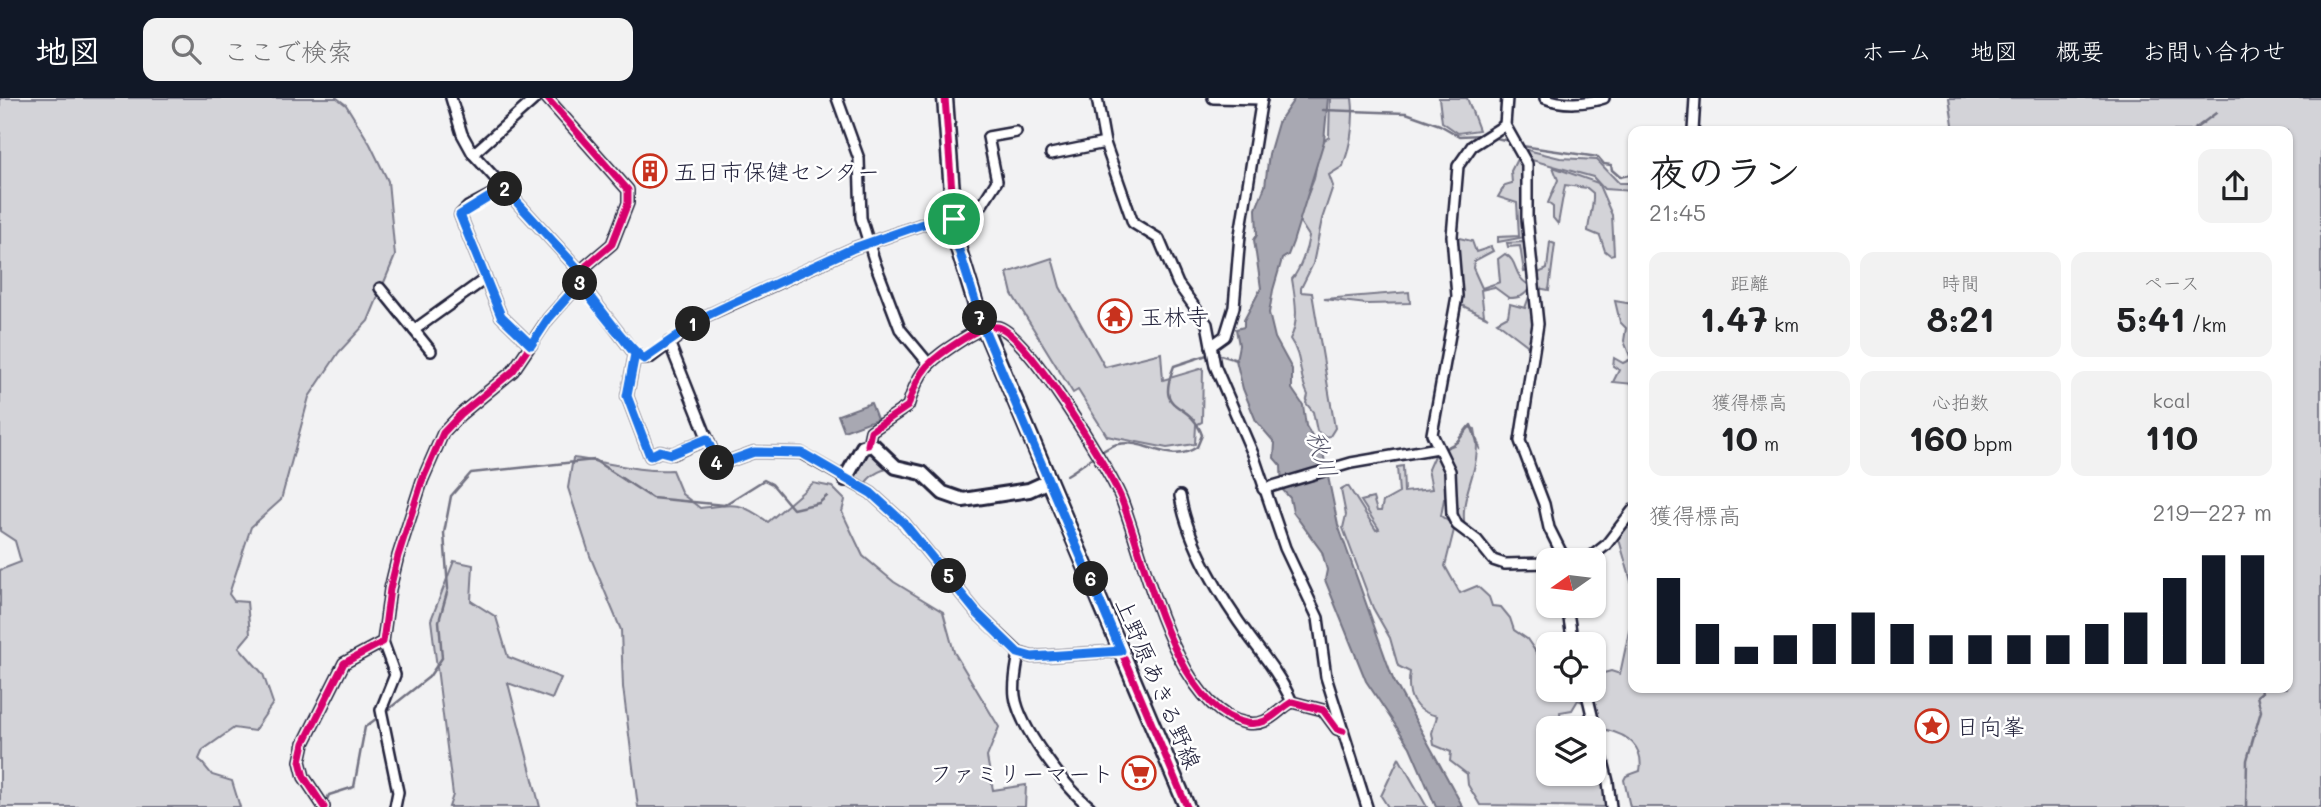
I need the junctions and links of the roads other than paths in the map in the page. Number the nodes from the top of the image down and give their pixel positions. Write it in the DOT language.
graph roads {
  1 [pos="451,98"];
  2 [pos="536,98"];
  3 [pos="547,98"];
  4 [pos="837,98"];
  5 [pos="945,98"];
  6 [pos="1097,98"];
  7 [pos="1213,98"];
  8 [pos="1507,98"];
  9 [pos="1545,98"];
  10 [pos="1604,98"];
  11 [pos="1695,98"];
  12 [pos="1262,99"];
  13 [pos="1505,125"];
  14 [pos="1693,126"];
  15 [pos="1016,132"];
  16 [pos="1105,143"];
  17 [pos="473,154"];
  18 [pos="1051,154"];
  19 [pos="504,188"];
  20 [pos="954,219"];
  21 [pos="869,243"];
  22 [pos="580,271"];
  23 [pos="485,279"];
  24 [pos="580,283"];
  25 [pos="380,288"];
  26 [pos="984,329"];
  27 [pos="414,330"];
  28 [pos="669,342"];
  29 [pos="531,345"];
  30 [pos="1211,347"];
  31 [pos="431,351"];
  32 [pos="635,354"];
  33 [pos="929,364"];
  34 [pos="707,439"];
  35 [pos="868,445"];
  36 [pos="1438,448"];
  37 [pos="845,478"];
  38 [pos="1049,481"];
  39 [pos="1266,488"];
  40 [pos="1180,496"];
  41 [pos="1628,516"];
  42 [pos="1559,548"];
  43 [pos="1602,548"];
  44 [pos="1536,564"];
  45 [pos="383,642"];
  46 [pos="1121,651"];
  47 [pos="1018,653"];
  48 [pos="1292,702"];
  49 [pos="1589,702"];
  50 [pos="1343,731"];
  51 [pos="322,804"];
  52 [pos="395,807"];
  53 [pos="1090,807"];
  54 [pos="1187,807"];
  55 [pos="1367,807"];
  56 [pos="1611,807"];
  1 -- 17 [label="street"];
  2 -- 17 [label="street"];
  3 -- 22 [label="street"];
  4 -- 21 [label="street"];
  5 -- 20 [label="main road, 上野原あきる野線"];
  6 -- 16 [label="street"];
  7 -- 12 [label="street"];
  8 -- 13 [label="street"];
  9 -- 10 [label="street"];
  11 -- 14 [label="street"];
  12 -- 30 [label="street"];
  13 -- 36 [label="street"];
  13 -- 42 [label="street"];
  15 -- 20 [label="street"];
  16 -- 18 [label="street"];
  16 -- 30 [label="street"];
  17 -- 19 [label="street"];
  19 -- 22 [label="street"];
  19 -- 23 [label="street"];
  20 -- 21 [label="street"];
  20 -- 26 [label="main road, 上野原あきる野線"];
  21 -- 28 [label="street"];
  21 -- 33 [label="street"];
  22 -- 24 [label="street"];
  23 -- 27 [label="street"];
  23 -- 29 [label="street"];
  24 -- 29 [label="street"];
  24 -- 32 [label="street"];
  25 -- 27 [label="street"];
  26 -- 33 [label="street"];
  26 -- 38 [label="main road, 上野原あきる野線"];
  26 -- 48 [label="street"];
  27 -- 31 [label="street"];
  28 -- 32 [label="street"];
  28 -- 34 [label="street"];
  29 -- 45 [label="street"];
  30 -- 39 [label="street"];
  32 -- 34 [label="street"];
  33 -- 35 [label="street"];
  34 -- 37 [label="street"];
  35 -- 37 [label="street"];
  35 -- 38 [label="street"];
  36 -- 39 [label="street"];
  36 -- 44 [label="street"];
  37 -- 47 [label="street"];
  38 -- 46 [label="main road, 上野原あきる野線"];
  39 -- 50 [label="street"];
  40 -- 48 [label="street"];
  41 -- 43 [label="street"];
  45 -- 51 [label="street"];
  45 -- 52 [label="street"];
  46 -- 47 [label="street"];
  46 -- 54 [label="main road, 上野原あきる野線"];
  47 -- 53 [label="street"];
  48 -- 50 [label="street"];
  49 -- 56 [label="street"];
  50 -- 55 [label="street"];
}
